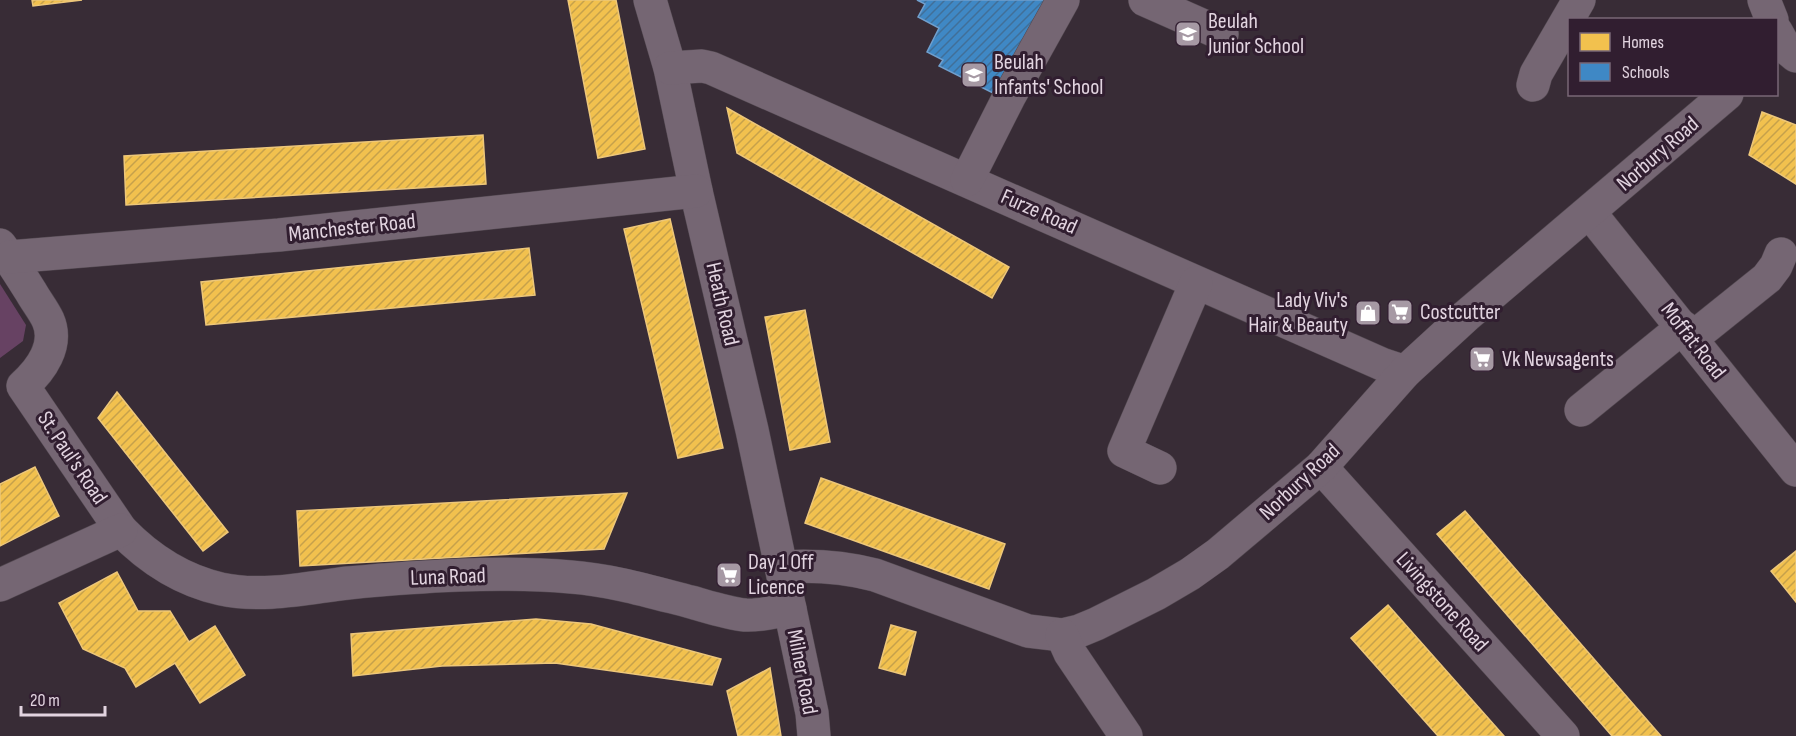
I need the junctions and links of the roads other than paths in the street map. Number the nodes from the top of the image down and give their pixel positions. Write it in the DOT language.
graph roads {
  1 [pos="650,0"];
  2 [pos="1063,0"];
  3 [pos="1145,0"];
  4 [pos="1579,0"];
  5 [pos="1764,0"];
  6 [pos="1569,18"];
  7 [pos="1771,18"];
  8 [pos="1568,19"];
  9 [pos="1222,34"];
  10 [pos="669,68"];
  11 [pos="1533,85"];
  12 [pos="1725,96"];
  13 [pos="967,180"];
  14 [pos="696,191"];
  15 [pos="1590,213"];
  16 [pos="4,251"];
  17 [pos="1781,254"];
  18 [pos="1196,283"];
  19 [pos="1687,333"];
  20 [pos="1405,372"];
  21 [pos="12,390"];
  22 [pos="1581,410"];
  23 [pos="1321,467"];
  24 [pos="1160,468"];
  25 [pos="1796,470"];
  26 [pos="121,530"];
  27 [pos="782,567"];
  28 [pos="0,585"];
  29 [pos="790,609"];
  30 [pos="1062,635"];
  31 [pos="814,736"];
  32 [pos="1126,736"];
  33 [pos="1563,736"];
  1 -- 10 [label="street, Heath Road"];
  2 -- 13 [label="street"];
  3 -- 9 [label="street"];
  4 -- 6 [label="street"];
  5 -- 7 [label="street"];
  8 -- 11 [label="street"];
  10 -- 13 [label="street, Furze Road"];
  10 -- 14 [label="street, Heath Road"];
  12 -- 15 [label="street, Norbury Road"];
  13 -- 18 [label="street, Furze Road"];
  14 -- 16 [label="street, Manchester Road"];
  14 -- 27 [label="street, Heath Road"];
  15 -- 19 [label="street, Moffat Road"];
  15 -- 20 [label="street, Norbury Road"];
  16 -- 21 [label="street, St. Paul's Road"];
  17 -- 19 [label="street"];
  18 -- 20 [label="street, Furze Road"];
  18 -- 24 [label="street"];
  19 -- 22 [label="street"];
  19 -- 25 [label="street, Moffat Road"];
  20 -- 23 [label="street, Norbury Road"];
  21 -- 26 [label="street, St. Paul's Road"];
  23 -- 30 [label="street, Norbury Road"];
  23 -- 33 [label="street, Livingstone Road"];
  26 -- 28 [label="street"];
  26 -- 29 [label="street, Luna Road"];
  27 -- 29 [label="street, Heath Road"];
  27 -- 30 [label="street, Norbury Road"];
  29 -- 31 [label="street, Milner Road"];
  30 -- 32 [label="street"];
}
